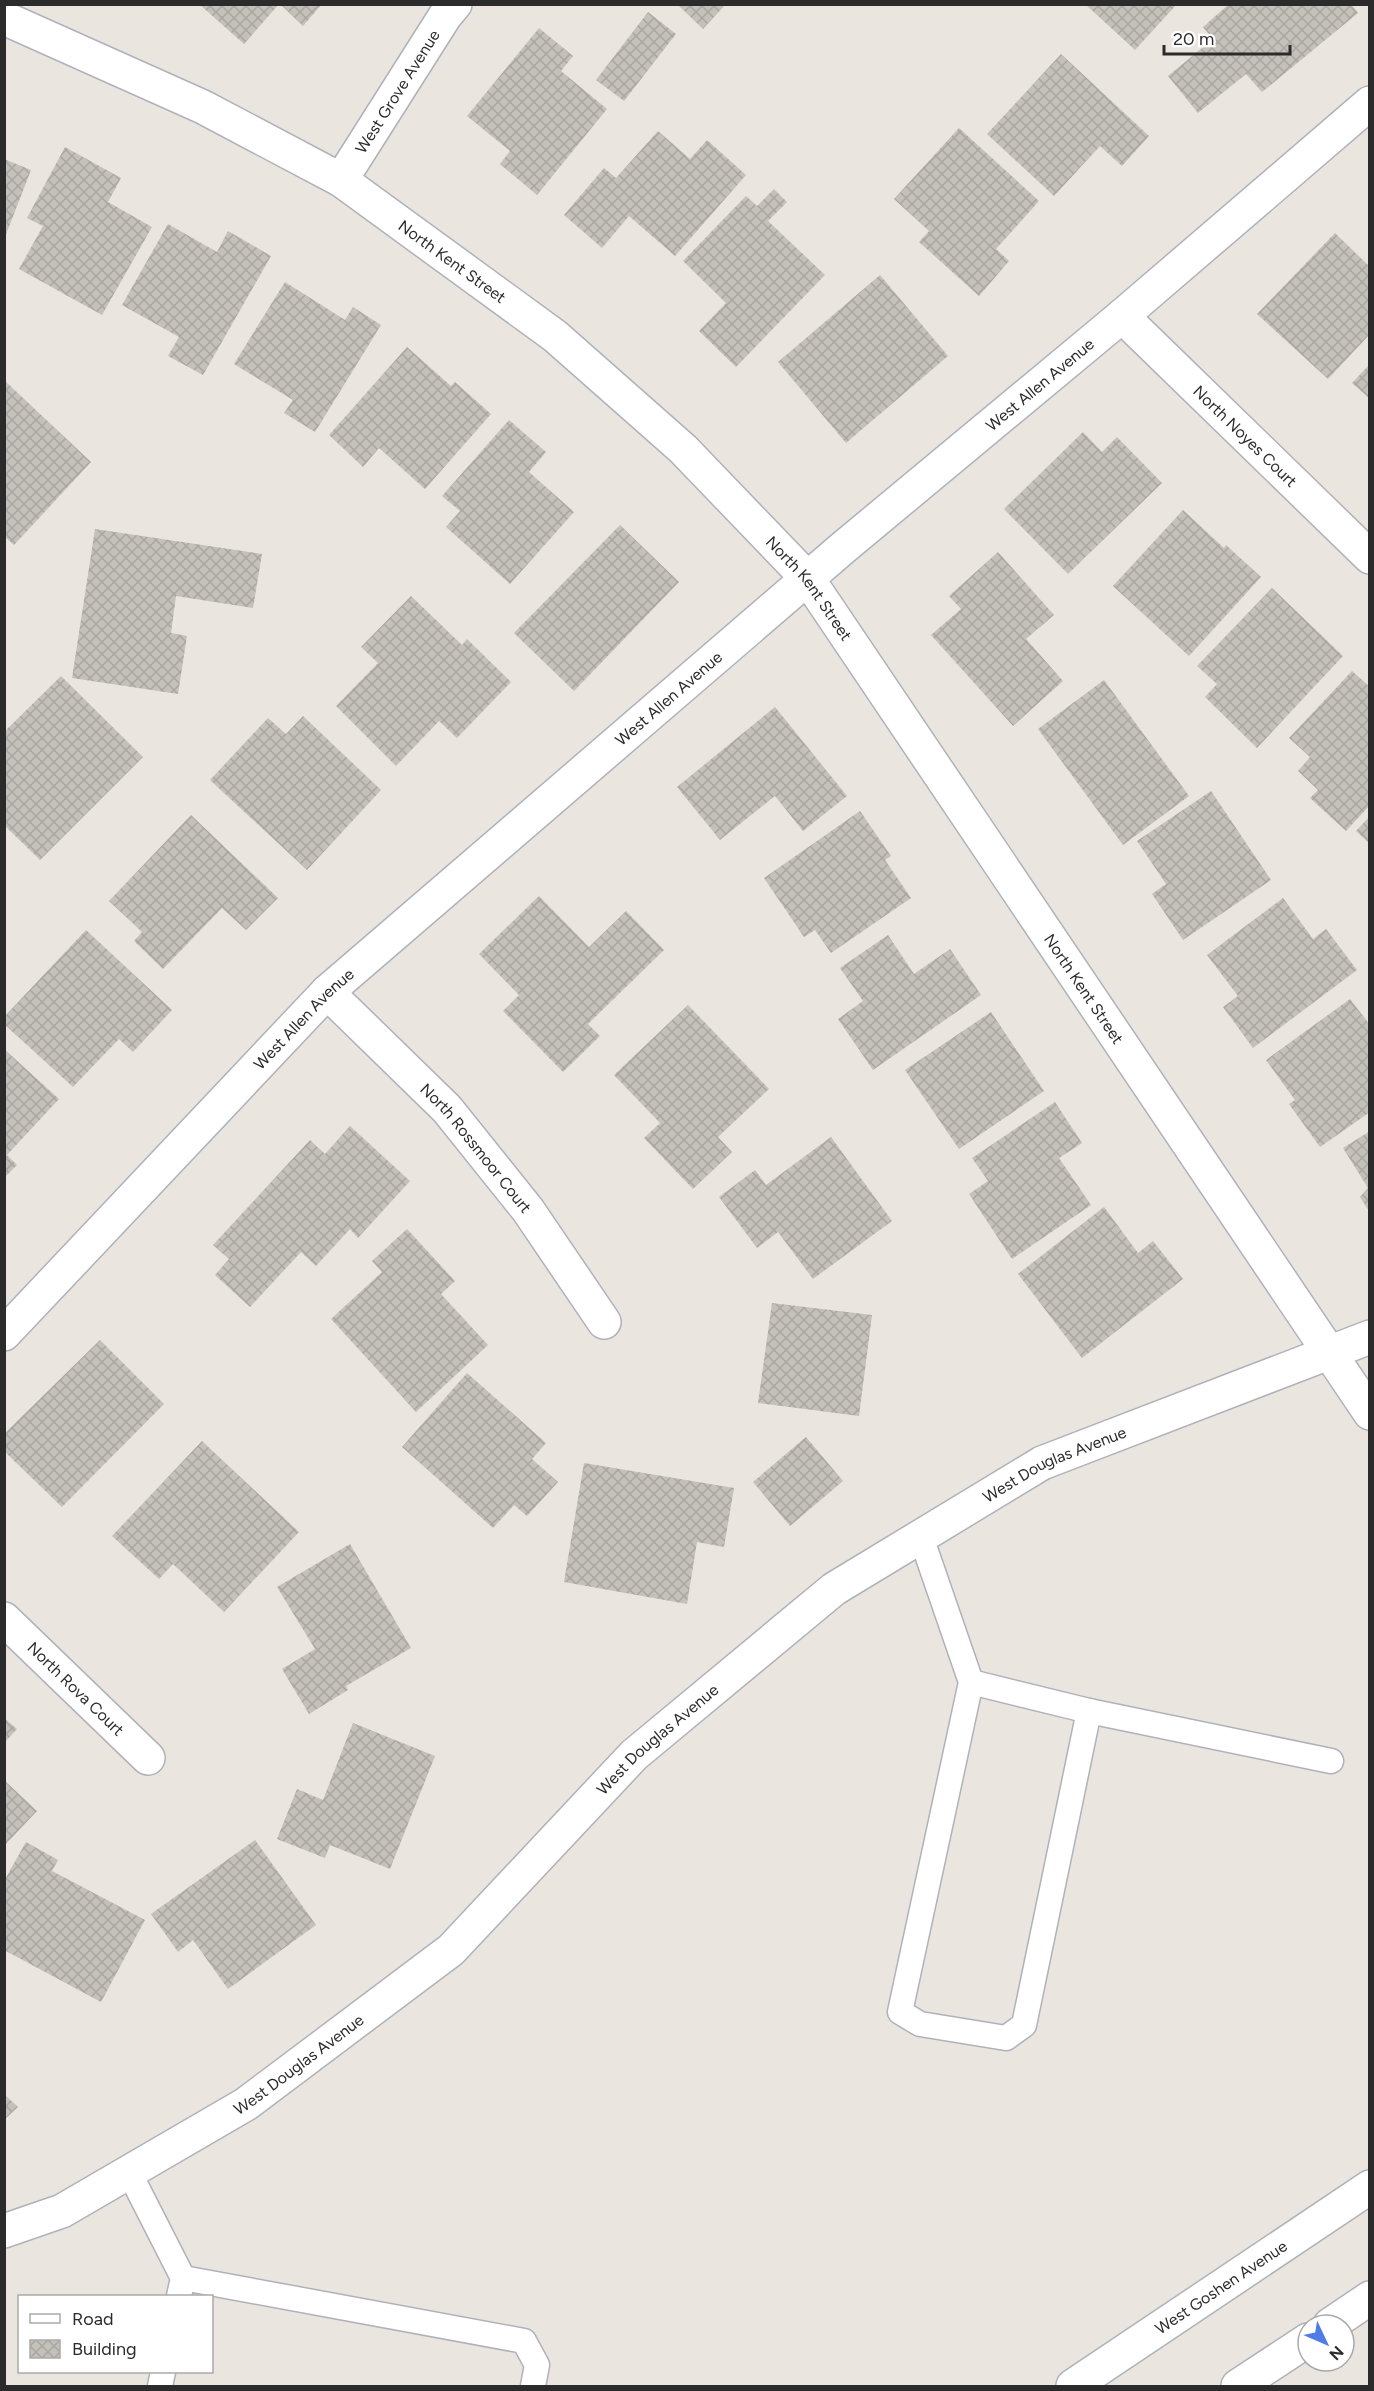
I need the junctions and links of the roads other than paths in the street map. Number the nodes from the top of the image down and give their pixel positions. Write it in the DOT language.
graph roads {
  1 [pos="455,4"];
  2 [pos="4,18"];
  3 [pos="1370,103"];
  4 [pos="340,180"];
  5 [pos="1122,316"];
  6 [pos="1370,557"];
  7 [pos="808,579"];
  8 [pos="327,992"];
  9 [pos="604,1322"];
  10 [pos="4,1334"];
  11 [pos="1370,1337"];
  12 [pos="1329,1353"];
  13 [pos="1370,1413"];
  14 [pos="921,1537"];
  15 [pos="4,1619"];
  16 [pos="971,1682"];
  17 [pos="1089,1711"];
  18 [pos="148,1758"];
  19 [pos="1330,1761"];
  20 [pos="129,2172"];
  21 [pos="1370,2187"];
  22 [pos="4,2230"];
  23 [pos="181,2287"];
  24 [pos="1370,2298"];
  25 [pos="1348,2313"];
  26 [pos="1296,2348"];
  27 [pos="533,2386"];
  28 [pos="1073,2386"];
  29 [pos="1238,2386"];
  1 -- 4 [label="street, West Grove Avenue"];
  2 -- 4 [label="street, North Kent Street"];
  3 -- 5 [label="street, West Allen Avenue"];
  4 -- 7 [label="street, North Kent Street"];
  5 -- 6 [label="street, North Noyes Court"];
  5 -- 7 [label="street, West Allen Avenue"];
  7 -- 8 [label="street, West Allen Avenue"];
  7 -- 12 [label="street, North Kent Street"];
  8 -- 9 [label="street, North Rossmoor Court"];
  8 -- 10 [label="street, West Allen Avenue"];
  11 -- 12 [label="street, West Douglas Avenue"];
  12 -- 13 [label="street, North Kent Street"];
  12 -- 14 [label="street, West Douglas Avenue"];
  14 -- 16 [label="lane"];
  14 -- 20 [label="street, West Douglas Avenue"];
  15 -- 18 [label="street, North Rova Court"];
  16 -- 17 [label="lane"];
  16 -- 17 [label="lane"];
  17 -- 19 [label="lane"];
  20 -- 22 [label="street, West Douglas Avenue"];
  20 -- 23 [label="lane"];
  21 -- 28 [label="street, West Goshen Avenue"];
  23 -- 27 [label="lane"];
  24 -- 25 [label="street"];
  26 -- 29 [label="street"];
}
